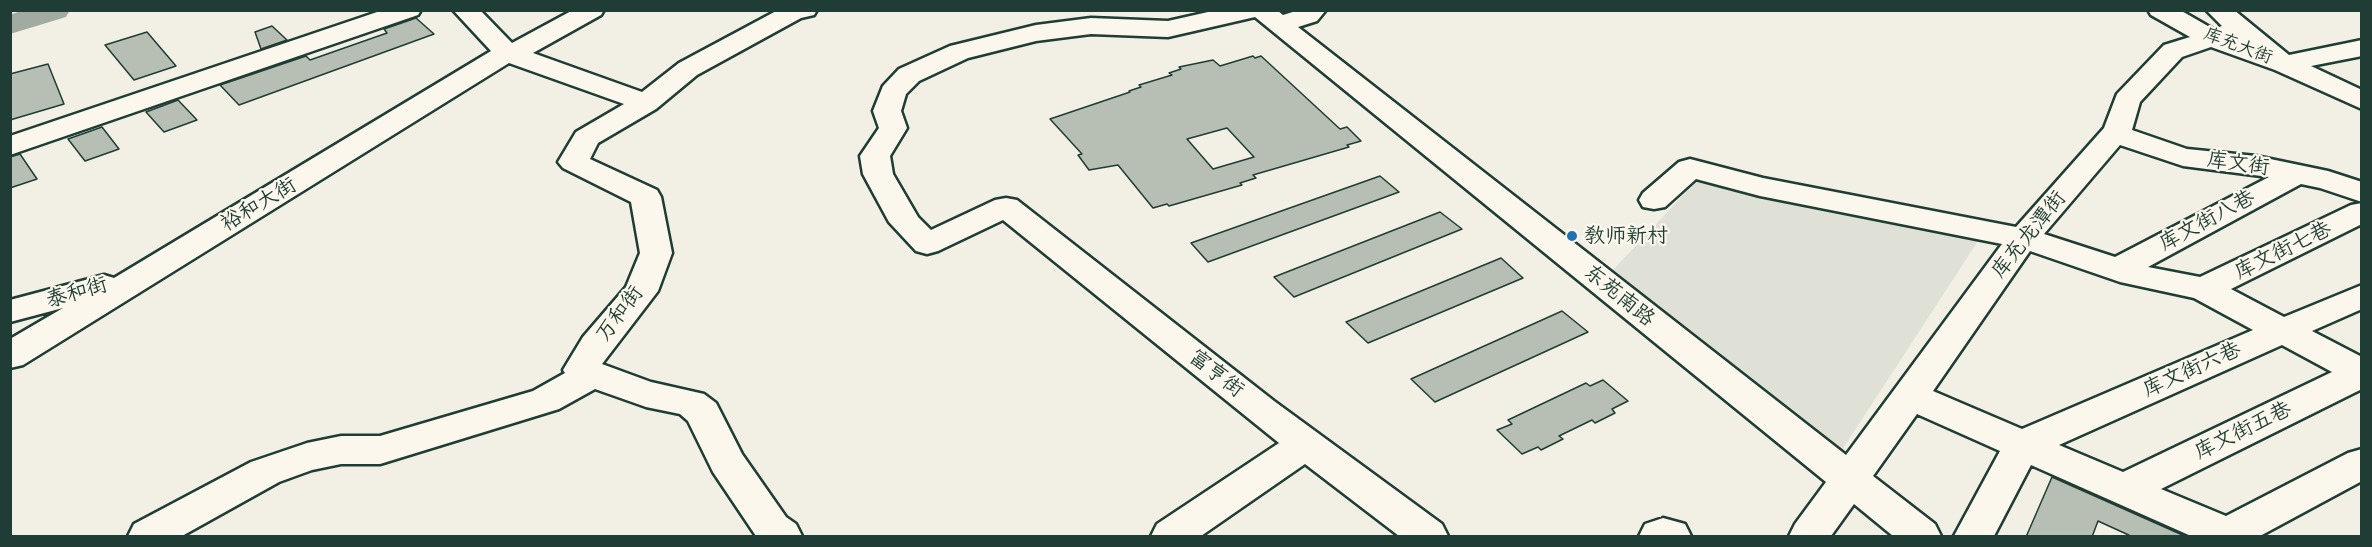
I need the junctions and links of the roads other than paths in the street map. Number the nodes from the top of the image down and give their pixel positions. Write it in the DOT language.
graph roads {
  1 [pos="409,10"];
  2 [pos="465,10"];
  3 [pos="592,10"];
  4 [pos="806,10"];
  5 [pos="1314,10"];
  6 [pos="2160,10"];
  7 [pos="1256,14"];
  8 [pos="2222,26"];
  9 [pos="2361,48"];
  10 [pos="507,53"];
  11 [pos="2284,64"];
  12 [pos="2361,101"];
  13 [pos="646,103"];
  14 [pos="2115,134"];
  15 [pos="10,146"];
  16 [pos="2297,174"];
  17 [pos="2361,193"];
  18 [pos="1654,201"];
  19 [pos="2361,212"];
  20 [pos="2023,238"];
  21 [pos="2118,269"];
  22 [pos="143,275"];
  23 [pos="2204,289"];
  24 [pos="2361,296"];
  25 [pos="10,311"];
  26 [pos="2283,330"];
  27 [pos="10,356"];
  28 [pos="2361,373"];
  29 [pos="593,374"];
  30 [pos="1910,396"];
  31 [pos="1306,444"];
  32 [pos="2023,445"];
  33 [pos="2361,463"];
  34 [pos="1850,481"];
  35 [pos="2124,489"];
  36 [pos="2228,536"];
  37 [pos="148,537"];
  38 [pos="782,537"];
  39 [pos="1171,537"];
  40 [pos="1428,537"];
  41 [pos="1659,537"];
  42 [pos="1671,537"];
  43 [pos="1809,537"];
  44 [pos="1900,537"];
  45 [pos="1921,537"];
  46 [pos="1974,537"];
  1 -- 15 [label="street"];
  2 -- 10 [label="street"];
  3 -- 10 [label="street, 裕和大街"];
  4 -- 13 [label="street, 万和街"];
  5 -- 7 [label="street"];
  6 -- 8 [label="street, 库充大街"];
  7 -- 31 [label="street, 富亨街"];
  7 -- 34 [label="street, 东苑南路"];
  7 -- 44 [label="street, 东苑南路"];
  8 -- 11 [label="street, 库充大街"];
  8 -- 14 [label="street, 库充龙潭街"];
  9 -- 11 [label="street"];
  10 -- 13 [label="street"];
  10 -- 22 [label="street, 裕和大街"];
  11 -- 12 [label="street, 库充大街"];
  13 -- 29 [label="street, 万和街"];
  14 -- 16 [label="street, 库文街"];
  14 -- 20 [label="street, 库充龙潭街"];
  16 -- 17 [label="street, 库文街"];
  16 -- 21 [label="street, 库文街八巷"];
  18 -- 20 [label="street"];
  19 -- 23 [label="street, 库文街七巷"];
  20 -- 21 [label="street"];
  20 -- 30 [label="street, 库充龙潭街"];
  21 -- 23 [label="street"];
  22 -- 25 [label="street, 泰和街"];
  22 -- 27 [label="street, 裕和大街"];
  23 -- 26 [label="street"];
  24 -- 26 [label="street, 库文街六巷"];
  26 -- 28 [label="street"];
  26 -- 32 [label="street, 库文街六巷"];
  28 -- 35 [label="street, 库文街五巷"];
  29 -- 37 [label="street"];
  29 -- 38 [label="street"];
  30 -- 32 [label="street"];
  30 -- 34 [label="street, 库充龙潭街"];
  31 -- 39 [label="street"];
  31 -- 40 [label="street, 富亨街"];
  32 -- 35 [label="street"];
  32 -- 46 [label="street"];
  33 -- 36 [label="street"];
  34 -- 43 [label="street"];
  34 -- 45 [label="street, 东苑南路"];
  35 -- 36 [label="street"];
  41 -- 42 [label="street"];
}
